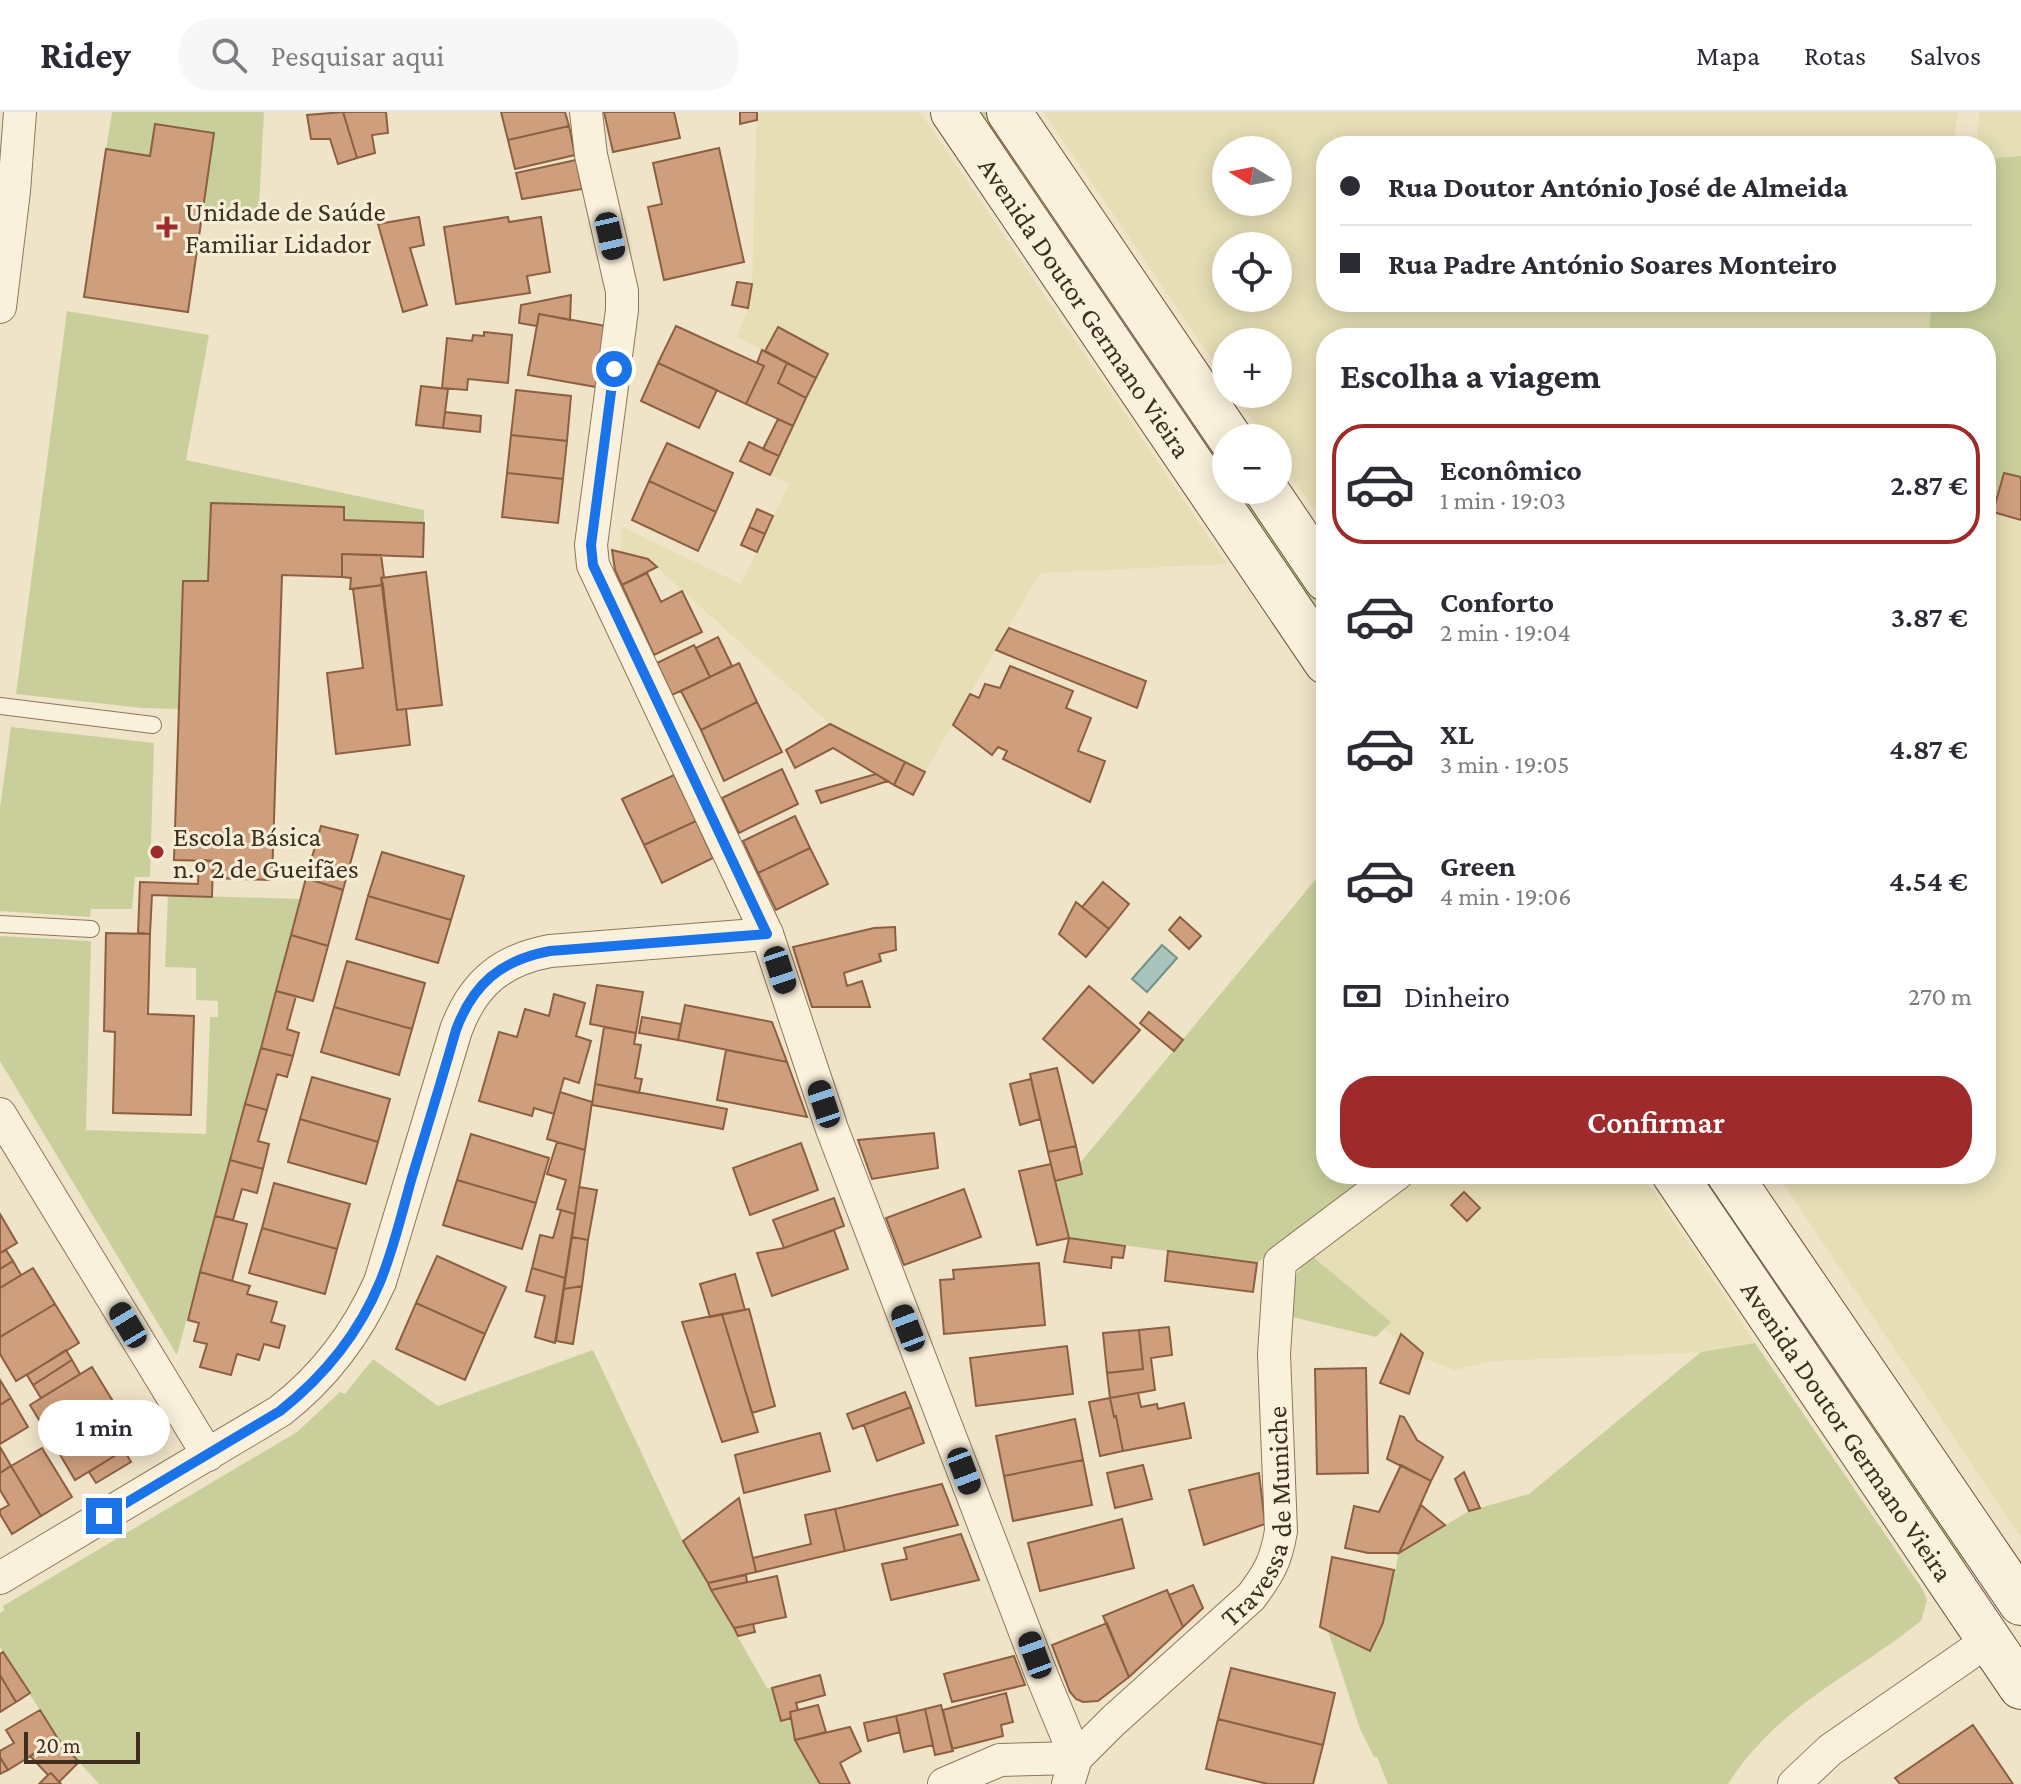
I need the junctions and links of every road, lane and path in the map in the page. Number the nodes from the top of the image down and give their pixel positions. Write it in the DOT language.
graph roads {
  1 [pos="20,112"];
  2 [pos="586,112"];
  3 [pos="953,112"];
  4 [pos="1009,112"];
  5 [pos="0,307"];
  6 [pos="1221,424"];
  7 [pos="1275,504"];
  8 [pos="1316,564"];
  9 [pos="1316,647"];
  10 [pos="0,706"];
  11 [pos="153,725"];
  12 [pos="0,924"];
  13 [pos="91,929"];
  14 [pos="767,934"];
  15 [pos="0,1114"];
  16 [pos="1384,1184"];
  17 [pos="1681,1184"];
  18 [pos="1736,1184"];
  19 [pos="208,1455"];
  20 [pos="0,1578"];
  21 [pos="2021,1603"];
  22 [pos="2005,1630"];
  23 [pos="2021,1687"];
  24 [pos="1072,1771"];
  25 [pos="944,1784"];
  26 [pos="1794,1784"];
  1 -- 5 [label="street"];
  2 -- 14 [label="street"];
  3 -- 9 [label="main road, Avenida Doutor Germano Vieira"];
  4 -- 6 [label="main road, Avenida Doutor Germano Vieira"];
  7 -- 8 [label="main road"];
  10 -- 11 [label="lane"];
  12 -- 13 [label="lane"];
  14 -- 19 [label="street"];
  14 -- 24 [label="street"];
  15 -- 19 [label="street"];
  16 -- 24 [label="street, Travessa de Muniche"];
  17 -- 22 [label="main road, Avenida Doutor Germano Vieira"];
  18 -- 21 [label="main road, Avenida Doutor Germano Vieira"];
  19 -- 20 [label="street"];
  22 -- 23 [label="main road, Avenida Doutor Germano Vieira"];
  22 -- 26 [label="street"];
  24 -- 25 [label="street"];
}
